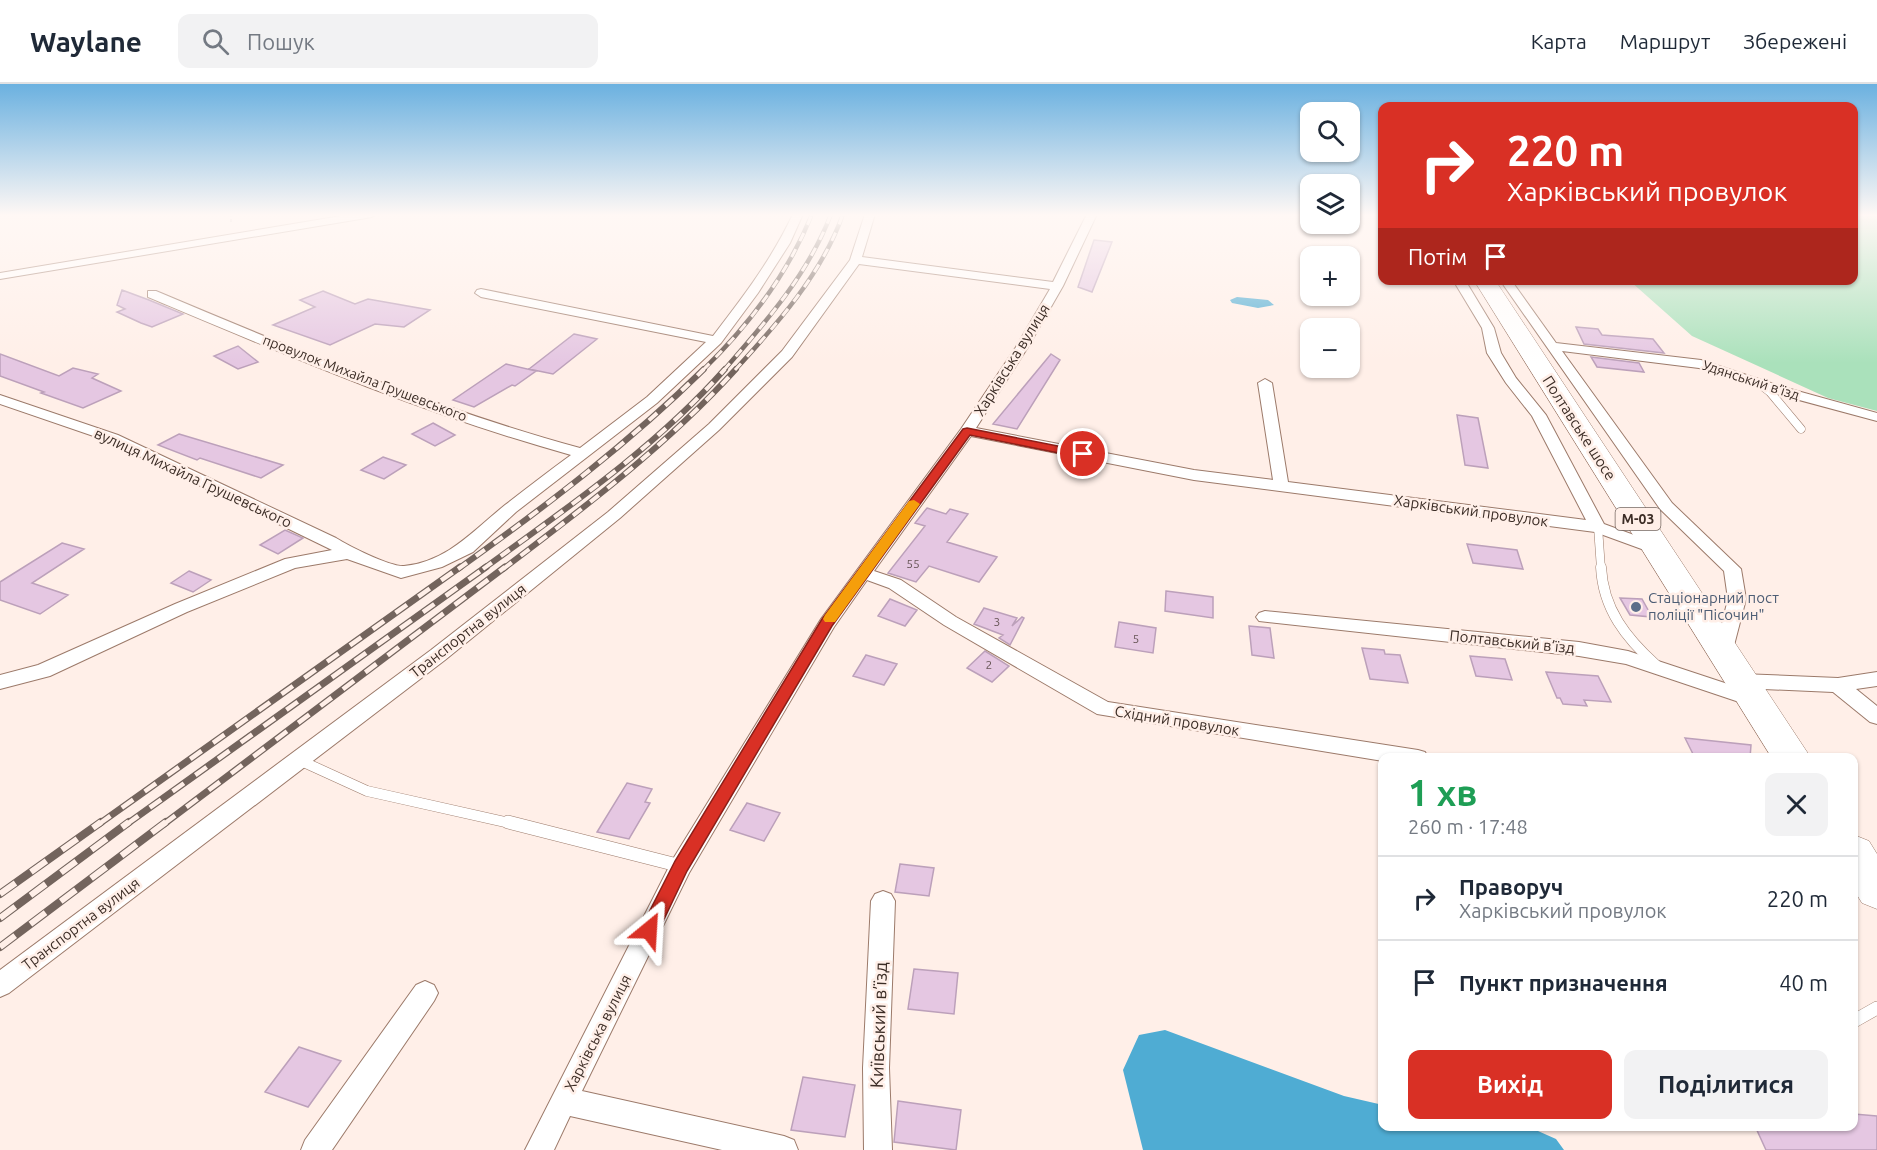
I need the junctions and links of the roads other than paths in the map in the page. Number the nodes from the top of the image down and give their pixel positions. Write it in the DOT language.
graph roads {
  1 [pos="74,264"];
  2 [pos="771,264"];
  3 [pos="853,264"];
  4 [pos="885,264"];
  5 [pos="1068,264"];
  6 [pos="0,276"];
  7 [pos="1462,285"];
  8 [pos="1487,285"];
  9 [pos="1509,285"];
  10 [pos="1057,286"];
  11 [pos="152,294"];
  12 [pos="481,294"];
  13 [pos="716,340"];
  14 [pos="1552,346"];
  15 [pos="1265,383"];
  16 [pos="1758,383"];
  17 [pos="0,399"];
  18 [pos="1877,417"];
  19 [pos="1801,429"];
  20 [pos="967,431"];
  21 [pos="582,453"];
  22 [pos="1281,485"];
  23 [pos="1598,527"];
  24 [pos="1658,550"];
  25 [pos="348,553"];
  26 [pos="863,573"];
  27 [pos="1265,617"];
  28 [pos="1724,652"];
  29 [pos="1663,670"];
  30 [pos="1877,679"];
  31 [pos="0,682"];
  32 [pos="1838,685"];
  33 [pos="1748,690"];
  34 [pos="1877,717"];
  35 [pos="1384,753"];
  36 [pos="1789,753"];
  37 [pos="299,760"];
  38 [pos="1858,859"];
  39 [pos="681,866"];
  40 [pos="1877,890"];
  41 [pos="883,901"];
  42 [pos="0,985"];
  43 [pos="425,993"];
  44 [pos="1877,1008"];
  45 [pos="1858,1019"];
  46 [pos="564,1101"];
  47 [pos="315,1150"];
  48 [pos="538,1150"];
  49 [pos="784,1150"];
  50 [pos="878,1150"];
  1 -- 6 [label="street"];
  2 -- 13 [label="street"];
  3 -- 37 [label="street, Транспортна вулиця"];
  4 -- 10 [label="street"];
  5 -- 10 [label="street, Харківська вулиця"];
  7 -- 23 [label="street"];
  8 -- 24 [label="highway, Полтавське шосе / М-03"];
  9 -- 14 [label="street"];
  10 -- 20 [label="street, Харківська вулиця"];
  11 -- 21 [label="street, провулок Михайла Грушевського"];
  12 -- 13 [label="street"];
  13 -- 21 [label="street"];
  14 -- 16 [label="street, Удянський в’їзд"];
  14 -- 28 [label="street"];
  15 -- 22 [label="street"];
  16 -- 18 [label="street, Удянський в’їзд"];
  16 -- 19 [label="lane"];
  17 -- 25 [label="street, вулиця Михайла Грушевського"];
  20 -- 22 [label="street, Харківський провулок"];
  20 -- 26 [label="street, Харківська вулиця"];
  21 -- 25 [label="street"];
  22 -- 23 [label="street, Харківський провулок"];
  23 -- 24 [label="street, Харківський провулок"];
  23 -- 29 [label="lane"];
  24 -- 28 [label="highway, Полтавське шосе / М-03"];
  25 -- 31 [label="street"];
  26 -- 35 [label="street, Східний провулок"];
  26 -- 39 [label="street, Харківська вулиця"];
  27 -- 29 [label="street, Полтавський в’їзд"];
  28 -- 33 [label="highway, Полтавське шосе / М-03"];
  29 -- 33 [label="street, Полтавський в’їзд"];
  30 -- 32 [label="street, Полтавський в’їзд"];
  32 -- 33 [label="street, Полтавський в’їзд"];
  32 -- 34 [label="street"];
  33 -- 36 [label="highway, Полтавське шосе / М-03"];
  37 -- 39 [label="lane"];
  37 -- 42 [label="street, Транспортна вулиця"];
  38 -- 40 [label="highway"];
  39 -- 46 [label="street, Харківська вулиця"];
  41 -- 50 [label="street, Київський в’їзд"];
  43 -- 47 [label="street"];
  44 -- 45 [label="lane"];
  46 -- 48 [label="street, Харківська вулиця"];
  46 -- 49 [label="street"];
}
